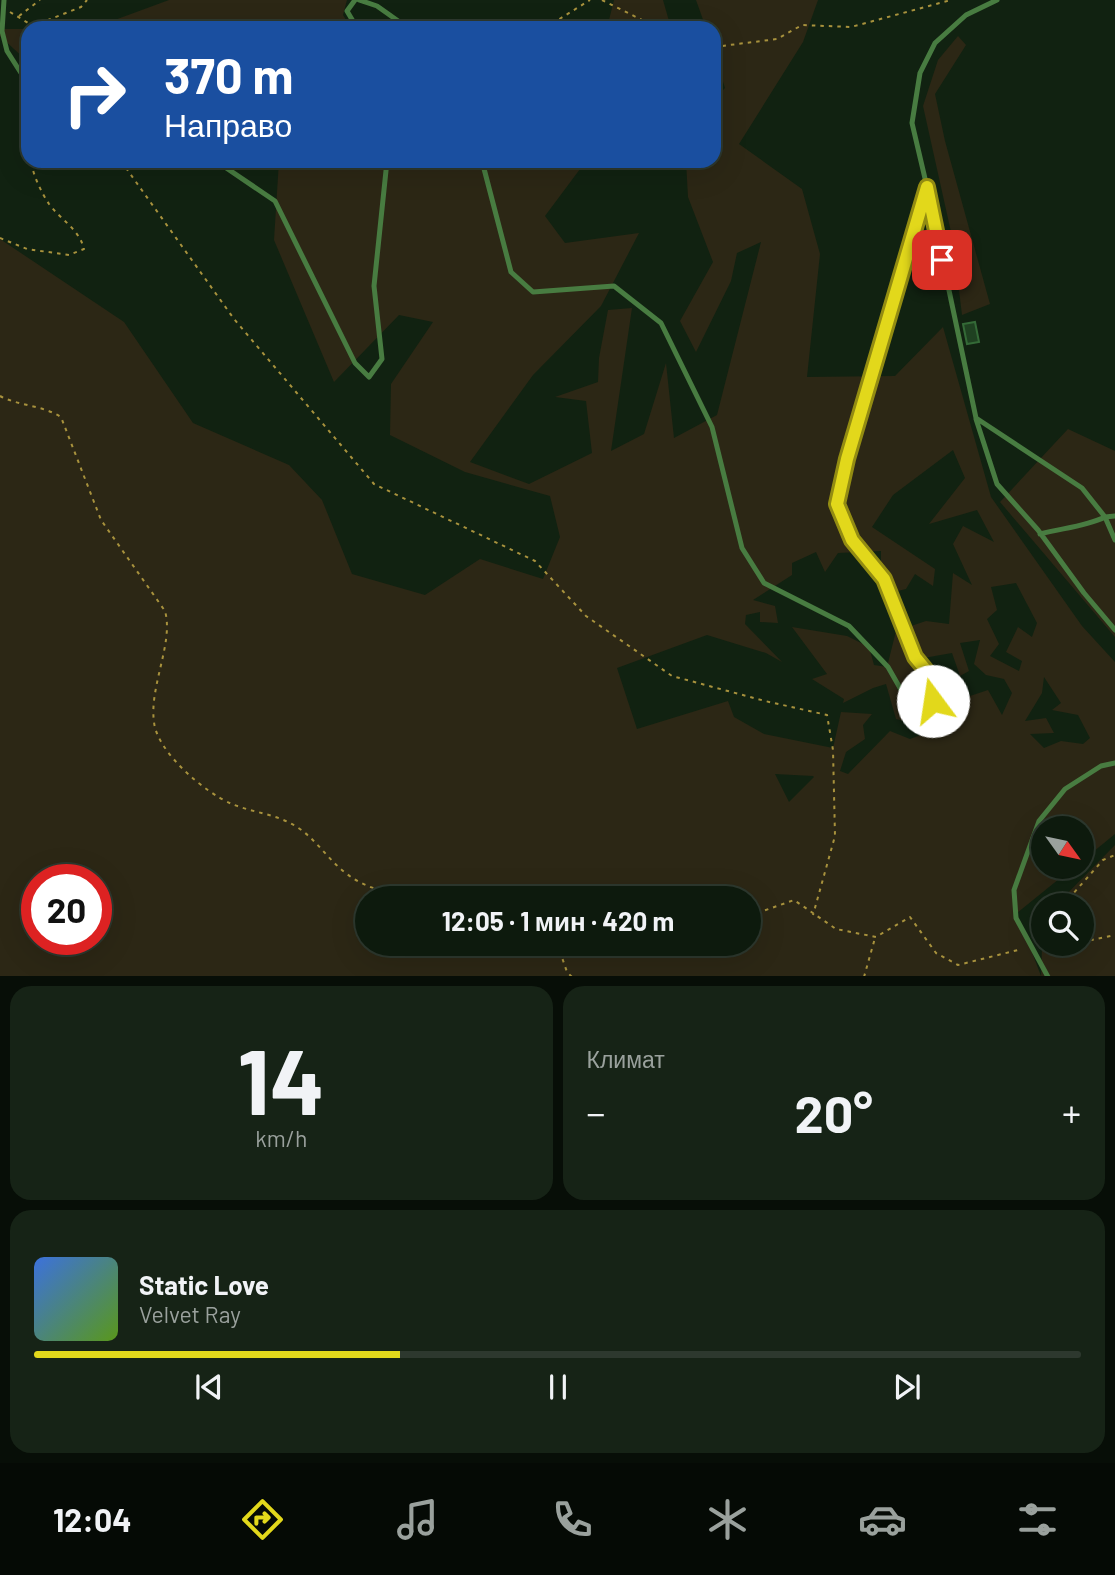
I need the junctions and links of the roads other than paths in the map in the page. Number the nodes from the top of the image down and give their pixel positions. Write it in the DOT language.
graph roads {
  1 [pos="4,0"];
  2 [pos="357,0"];
  3 [pos="997,0"];
  4 [pos="353,21"];
  5 [pos="398,21"];
  6 [pos="21,74"];
  7 [pos="226,168"];
  8 [pos="386,168"];
  9 [pos="484,168"];
  10 [pos="927,187"];
  11 [pos="976,418"];
  12 [pos="1115,516"];
  13 [pos="1105,517"];
  14 [pos="1040,534"];
  15 [pos="1115,540"];
  16 [pos="1115,630"];
  17 [pos="1115,763"];
  18 [pos="1048,976"];
  1 -- 6 [label="lane"];
  2 -- 4 [label="lane"];
  2 -- 5 [label="lane"];
  3 -- 10 [label="lane"];
  7 -- 8 [label="lane"];
  9 -- 10 [label="lane"];
  10 -- 11 [label="lane"];
  11 -- 13 [label="lane"];
  11 -- 14 [label="lane"];
  12 -- 13 [label="lane"];
  13 -- 14 [label="lane"];
  13 -- 15 [label="lane"];
  14 -- 16 [label="lane"];
  17 -- 18 [label="lane"];
}
